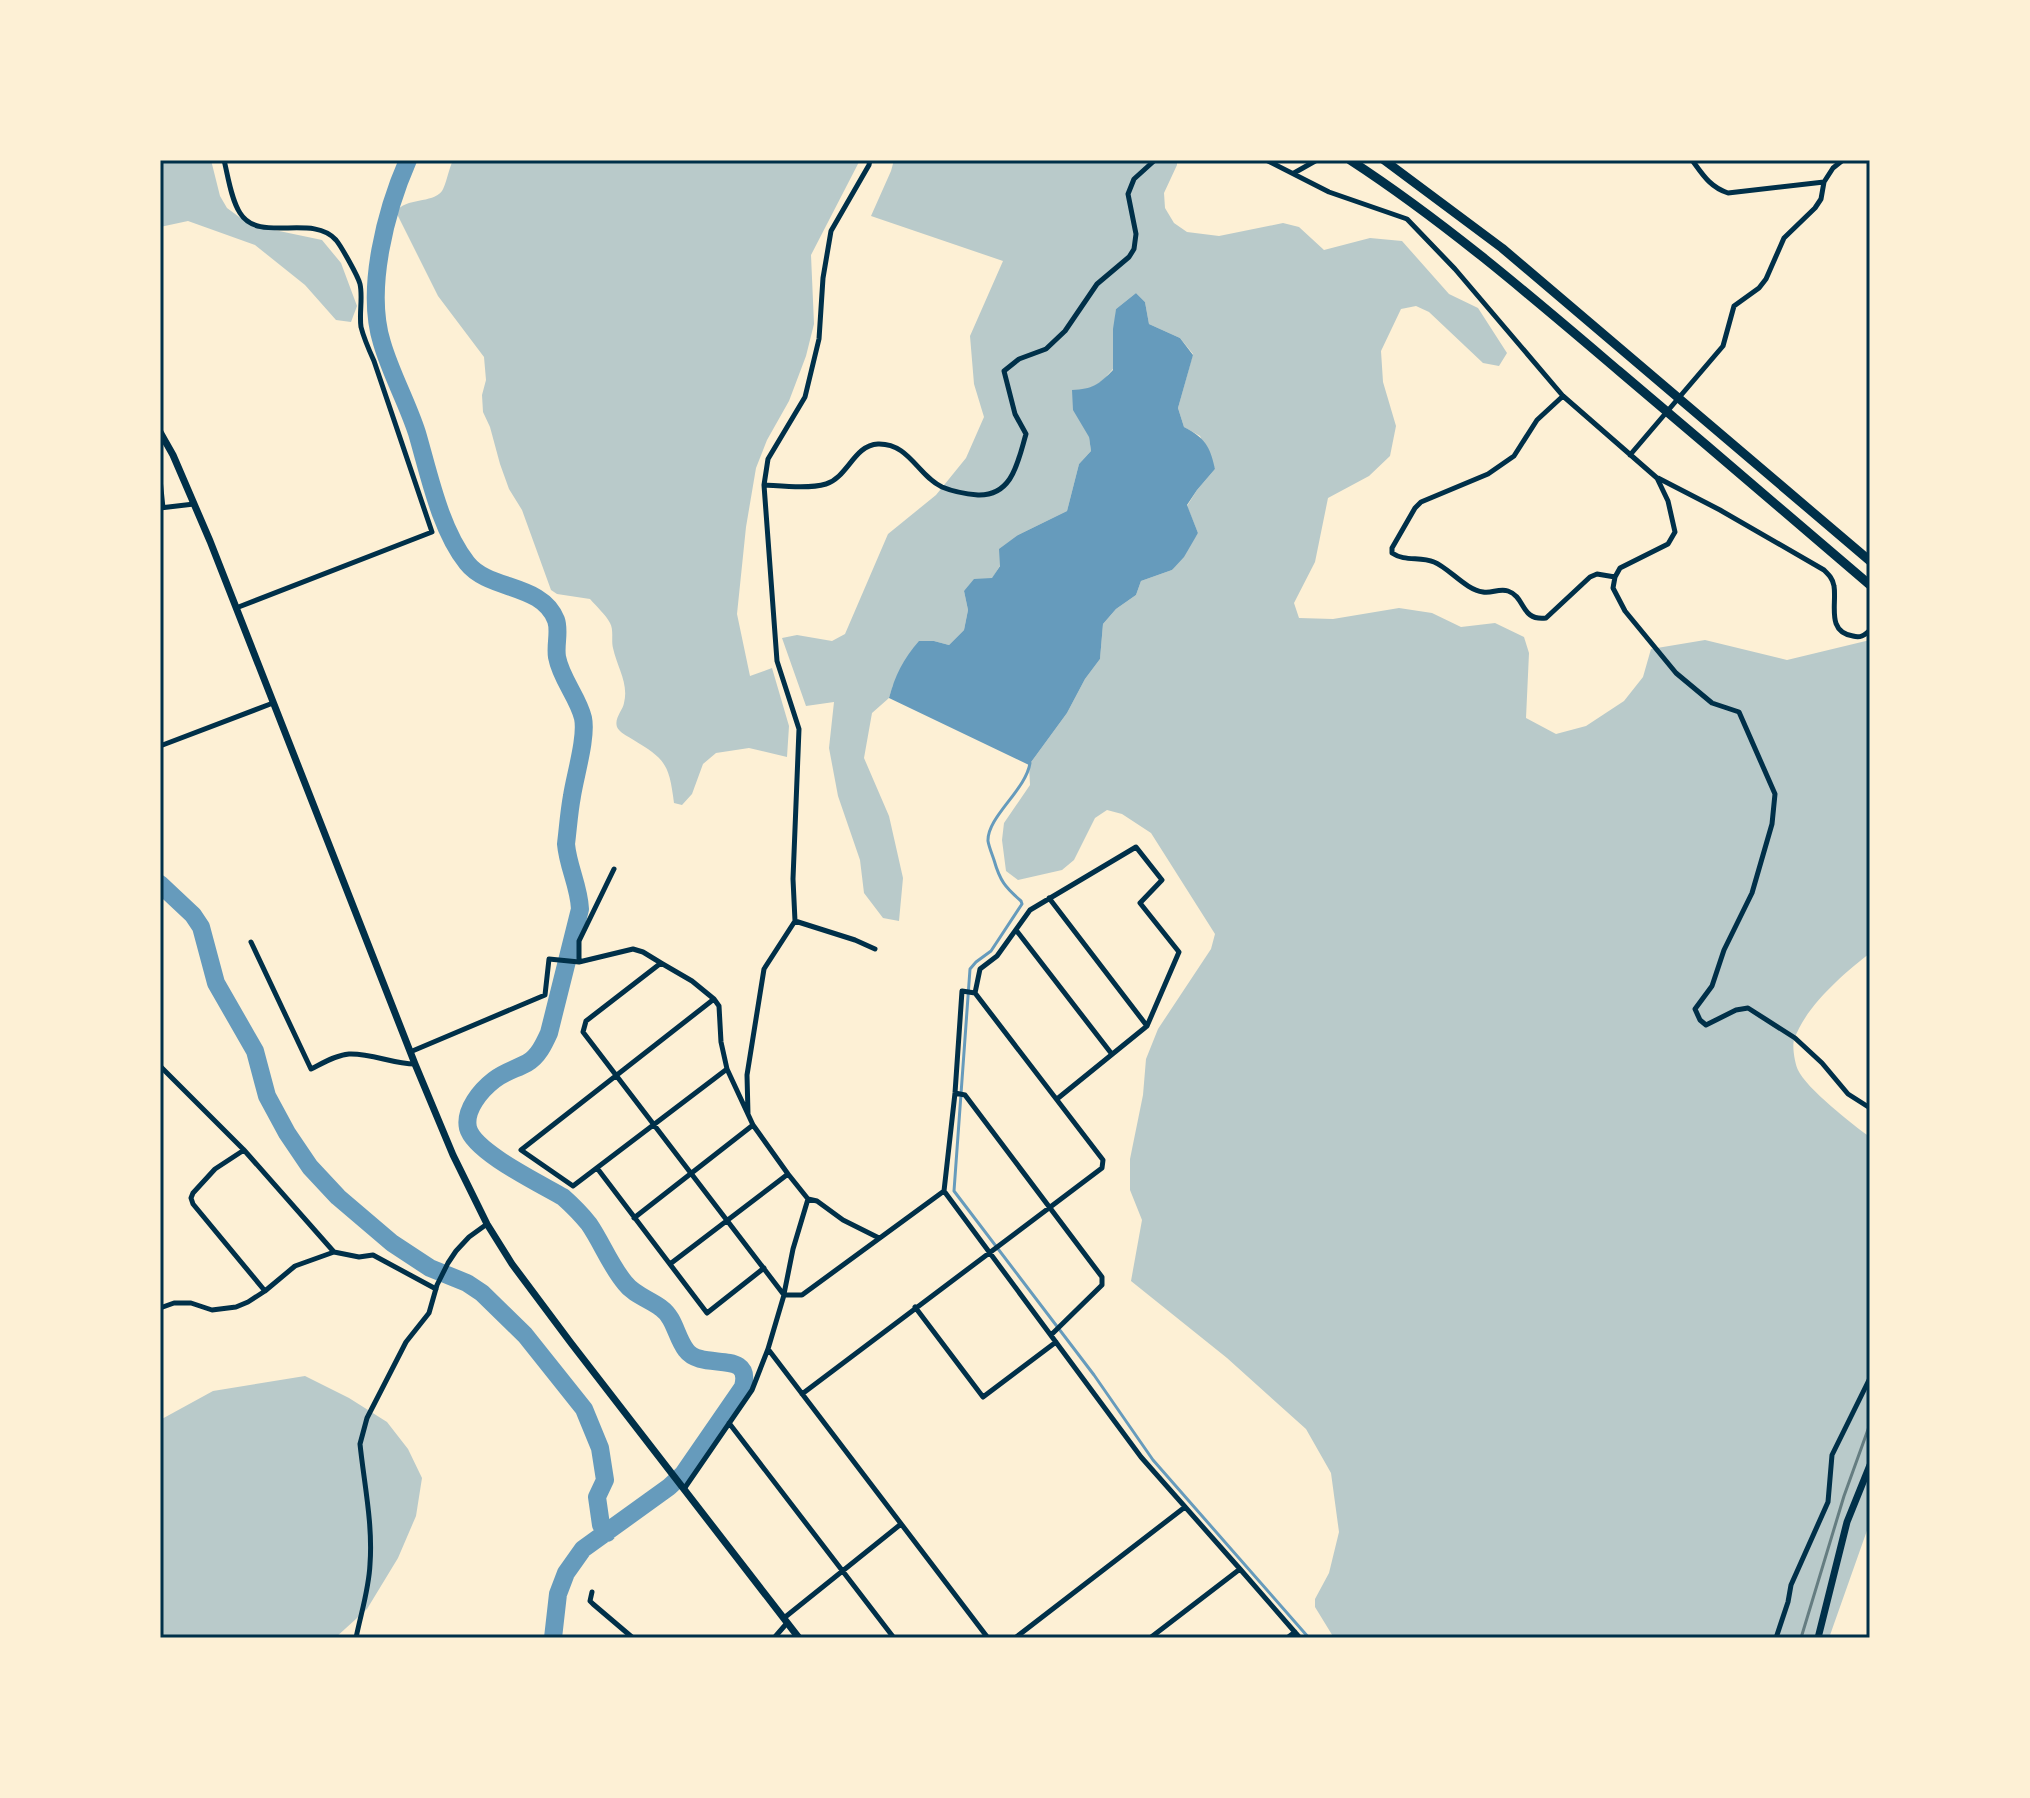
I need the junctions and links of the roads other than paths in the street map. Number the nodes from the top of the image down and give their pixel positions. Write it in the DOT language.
graph roads {
  1 [pos="224,160"];
  2 [pos="870,160"];
  3 [pos="1155,160"];
  4 [pos="1266,160"];
  5 [pos="1317,160"];
  6 [pos="1350,160"];
  7 [pos="1384,160"];
  8 [pos="1692,160"];
  9 [pos="1843,160"];
  10 [pos="1293,173"];
  11 [pos="1824,182"];
  12 [pos="1563,396"];
  13 [pos="160,432"];
  14 [pos="1630,455"];
  15 [pos="1657,478"];
  16 [pos="160,479"];
  17 [pos="764,485"];
  18 [pos="194,504"];
  19 [pos="161,508"];
  20 [pos="1870,561"];
  21 [pos="1615,577"];
  22 [pos="1870,585"];
  23 [pos="236,608"];
  24 [pos="1870,630"];
  25 [pos="273,703"];
  26 [pos="160,746"];
  27 [pos="614,869"];
  28 [pos="1049,898"];
  29 [pos="795,921"];
  30 [pos="1016,930"];
  31 [pos="251,942"];
  32 [pos="875,949"];
  33 [pos="576,963"];
  34 [pos="661,963"];
  35 [pos="971,992"];
  36 [pos="714,999"];
  37 [pos="1147,1026"];
  38 [pos="410,1052"];
  39 [pos="1111,1053"];
  40 [pos="415,1064"];
  41 [pos="160,1066"];
  42 [pos="727,1069"];
  43 [pos="617,1076"];
  44 [pos="959,1094"];
  45 [pos="1057,1099"];
  46 [pos="1870,1108"];
  47 [pos="748,1114"];
  48 [pos="654,1124"];
  49 [pos="753,1125"];
  50 [pos="244,1150"];
  51 [pos="597,1168"];
  52 [pos="692,1173"];
  53 [pos="788,1174"];
  54 [pos="944,1191"];
  55 [pos="808,1199"];
  56 [pos="1050,1207"];
  57 [pos="634,1218"];
  58 [pos="727,1220"];
  59 [pos="487,1224"];
  60 [pos="879,1238"];
  61 [pos="994,1248"];
  62 [pos="334,1252"];
  63 [pos="670,1264"];
  64 [pos="764,1268"];
  65 [pos="437,1287"];
  66 [pos="265,1291"];
  67 [pos="784,1295"];
  68 [pos="915,1307"];
  69 [pos="160,1308"];
  70 [pos="1051,1335"];
  71 [pos="1056,1342"];
  72 [pos="768,1349"];
  73 [pos="1870,1378"];
  74 [pos="802,1394"];
  75 [pos="729,1423"];
  76 [pos="1870,1465"];
  77 [pos="682,1487"];
  78 [pos="1185,1507"];
  79 [pos="901,1524"];
  80 [pos="1240,1569"];
  81 [pos="843,1571"];
  82 [pos="592,1592"];
  83 [pos="786,1621"];
  84 [pos="1295,1632"];
  85 [pos="356,1638"];
  86 [pos="633,1638"];
  87 [pos="774,1638"];
  88 [pos="799,1638"];
  89 [pos="894,1638"];
  90 [pos="988,1638"];
  91 [pos="1015,1638"];
  92 [pos="1150,1638"];
  93 [pos="1287,1638"];
  94 [pos="1300,1638"];
  95 [pos="1776,1638"];
  96 [pos="1818,1638"];
  1 -- 23 [label="street"];
  2 -- 17 [label="street"];
  3 -- 17 [label="street"];
  4 -- 10 [label="street"];
  5 -- 10 [label="street"];
  6 -- 22 [label="highway"];
  7 -- 20 [label="highway"];
  8 -- 11 [label="street"];
  9 -- 11 [label="street"];
  10 -- 12 [label="street"];
  11 -- 14 [label="street"];
  12 -- 14 [label="street"];
  12 -- 21 [label="street"];
  13 -- 18 [label="main road"];
  14 -- 15 [label="street"];
  15 -- 21 [label="street"];
  15 -- 24 [label="street"];
  16 -- 19 [label="street"];
  17 -- 29 [label="street"];
  18 -- 19 [label="street"];
  18 -- 23 [label="main road"];
  21 -- 46 [label="street"];
  23 -- 25 [label="main road"];
  25 -- 26 [label="street"];
  25 -- 38 [label="main road"];
  27 -- 33 [label="street"];
  28 -- 30 [label="street"];
  28 -- 37 [label="street"];
  28 -- 37 [label="street"];
  29 -- 32 [label="street"];
  29 -- 47 [label="street"];
  30 -- 35 [label="street"];
  30 -- 39 [label="street"];
  31 -- 40 [label="street"];
  33 -- 34 [label="street"];
  33 -- 38 [label="street"];
  34 -- 36 [label="street"];
  34 -- 43 [label="street"];
  35 -- 44 [label="street"];
  35 -- 45 [label="street"];
  36 -- 42 [label="street"];
  36 -- 43 [label="street"];
  37 -- 39 [label="street"];
  38 -- 40 [label="main road"];
  39 -- 45 [label="street"];
  40 -- 59 [label="main road"];
  41 -- 50 [label="street"];
  42 -- 47 [label="street"];
  42 -- 48 [label="street"];
  43 -- 48 [label="street"];
  43 -- 51 [label="street"];
  44 -- 54 [label="street"];
  44 -- 56 [label="street"];
  45 -- 56 [label="street"];
  47 -- 49 [label="street"];
  48 -- 51 [label="street"];
  48 -- 52 [label="street"];
  49 -- 52 [label="street"];
  49 -- 53 [label="street"];
  50 -- 62 [label="street"];
  50 -- 66 [label="street"];
  51 -- 57 [label="street"];
  52 -- 57 [label="street"];
  52 -- 58 [label="street"];
  53 -- 55 [label="street"];
  53 -- 58 [label="street"];
  54 -- 60 [label="street"];
  54 -- 61 [label="street"];
  55 -- 60 [label="street"];
  55 -- 67 [label="street"];
  56 -- 61 [label="street"];
  56 -- 70 [label="street"];
  57 -- 63 [label="street"];
  58 -- 63 [label="street"];
  58 -- 64 [label="street"];
  59 -- 65 [label="street"];
  59 -- 77 [label="main road"];
  60 -- 67 [label="street"];
  61 -- 68 [label="street"];
  61 -- 70 [label="street"];
  62 -- 65 [label="street"];
  62 -- 66 [label="street"];
  63 -- 64 [label="street"];
  64 -- 67 [label="street"];
  65 -- 85 [label="street"];
  66 -- 69 [label="street"];
  67 -- 72 [label="street"];
  68 -- 71 [label="street"];
  68 -- 74 [label="street"];
  70 -- 71 [label="street"];
  71 -- 78 [label="street"];
  72 -- 74 [label="street"];
  72 -- 75 [label="street"];
  73 -- 95 [label="street"];
  74 -- 79 [label="street"];
  75 -- 77 [label="street"];
  75 -- 81 [label="street"];
  76 -- 96 [label="main road"];
  77 -- 83 [label="main road"];
  78 -- 80 [label="street"];
  78 -- 91 [label="street"];
  79 -- 81 [label="street"];
  79 -- 90 [label="street"];
  80 -- 84 [label="street"];
  80 -- 92 [label="street"];
  81 -- 83 [label="street"];
  81 -- 89 [label="street"];
  82 -- 86 [label="street"];
  83 -- 87 [label="street"];
  83 -- 88 [label="main road"];
  84 -- 93 [label="street"];
  84 -- 94 [label="street"];
}
